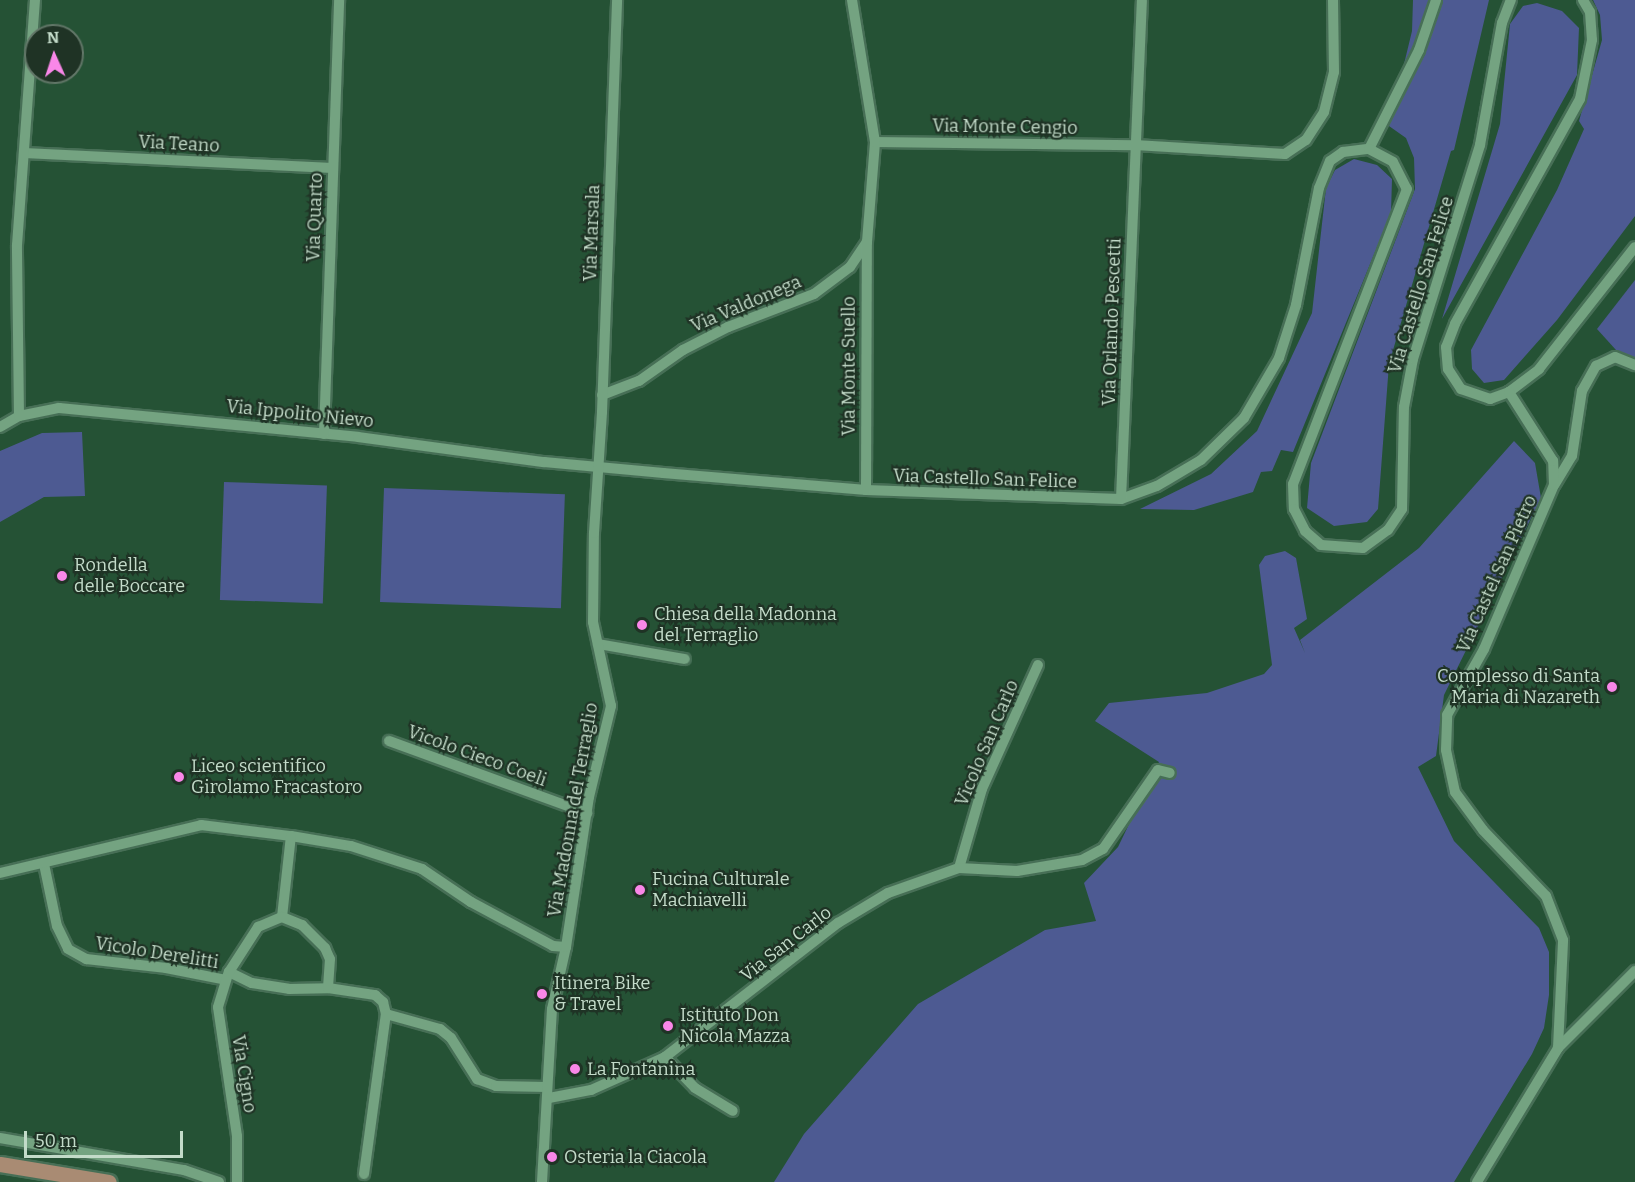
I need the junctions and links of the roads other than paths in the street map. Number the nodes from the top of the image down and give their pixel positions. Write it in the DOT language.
graph roads {
  1 [pos="35,0"];
  2 [pos="339,0"];
  3 [pos="617,0"];
  4 [pos="852,0"];
  5 [pos="1143,0"];
  6 [pos="1333,0"];
  7 [pos="1436,0"];
  8 [pos="1511,0"];
  9 [pos="1582,0"];
  10 [pos="874,142"];
  11 [pos="1135,145"];
  12 [pos="1369,149"];
  13 [pos="24,153"];
  14 [pos="333,168"];
  15 [pos="867,242"];
  16 [pos="1635,247"];
  17 [pos="1635,365"];
  18 [pos="1509,392"];
  19 [pos="603,395"];
  20 [pos="19,416"];
  21 [pos="0,427"];
  22 [pos="324,434"];
  23 [pos="598,467"];
  24 [pos="1554,485"];
  25 [pos="866,490"];
  26 [pos="1121,499"];
  27 [pos="598,644"];
  28 [pos="685,659"];
  29 [pos="1038,665"];
  30 [pos="389,741"];
  31 [pos="1170,773"];
  32 [pos="587,813"];
  33 [pos="291,836"];
  34 [pos="44,864"];
  35 [pos="959,868"];
  36 [pos="0,873"];
  37 [pos="282,917"];
  38 [pos="566,947"];
  39 [pos="1635,971"];
  40 [pos="227,976"];
  41 [pos="328,988"];
  42 [pos="386,1014"];
  43 [pos="1558,1048"];
  44 [pos="665,1057"];
  45 [pos="548,1093"];
  46 [pos="733,1111"];
  47 [pos="0,1138"];
  48 [pos="0,1164"];
  49 [pos="364,1174"];
  50 [pos="109,1182"];
  51 [pos="219,1182"];
  52 [pos="237,1182"];
  53 [pos="542,1182"];
  54 [pos="1477,1182"];
  1 -- 13 [label="street"];
  2 -- 14 [label="street, Via Quarto"];
  3 -- 19 [label="street, Via Marsala"];
  4 -- 10 [label="street"];
  5 -- 11 [label="street, Via Orlando Pescetti"];
  6 -- 11 [label="street"];
  7 -- 12 [label="street"];
  8 -- 12 [label="street, Via Castello San Felice"];
  9 -- 18 [label="street"];
  10 -- 11 [label="street, Via Monte Cengio"];
  10 -- 15 [label="street"];
  11 -- 26 [label="street, Via Orlando Pescetti"];
  12 -- 26 [label="street, Via Castello San Felice"];
  13 -- 14 [label="street, Via Teano"];
  13 -- 20 [label="street"];
  14 -- 22 [label="street, Via Quarto"];
  15 -- 19 [label="street, Via Valdonega"];
  15 -- 25 [label="street, Via Monte Suello"];
  16 -- 18 [label="street"];
  17 -- 24 [label="street"];
  18 -- 24 [label="street, Via Castel San Pietro"];
  19 -- 23 [label="street, Via Marsala"];
  20 -- 21 [label="street, Via Ippolito Nievo"];
  20 -- 22 [label="street, Via Ippolito Nievo"];
  22 -- 23 [label="street, Via Ippolito Nievo"];
  23 -- 25 [label="street, Via Castello San Felice"];
  23 -- 27 [label="street, Via Madonna del Terraglio"];
  24 -- 43 [label="street, Via Castel San Pietro"];
  25 -- 26 [label="street, Via Castello San Felice"];
  27 -- 28 [label="street"];
  27 -- 32 [label="street, Via Madonna del Terraglio"];
  29 -- 35 [label="street, Vicolo San Carlo"];
  30 -- 32 [label="street, Vicolo Cieco Coeli"];
  31 -- 35 [label="street, Via San Carlo"];
  32 -- 38 [label="street, Via Madonna del Terraglio"];
  33 -- 34 [label="street"];
  33 -- 37 [label="street"];
  33 -- 38 [label="street"];
  34 -- 36 [label="street"];
  34 -- 40 [label="street, Vicolo Derelitti"];
  35 -- 44 [label="street, Via San Carlo"];
  37 -- 40 [label="street, Via Cigno"];
  37 -- 41 [label="street"];
  38 -- 45 [label="street, Via Madonna del Terraglio"];
  39 -- 43 [label="street"];
  40 -- 41 [label="street"];
  40 -- 52 [label="street, Via Cigno"];
  41 -- 42 [label="street"];
  42 -- 45 [label="street, Via San Carlo"];
  42 -- 49 [label="street"];
  43 -- 54 [label="street, Via Castel San Pietro"];
  44 -- 45 [label="street, Via San Carlo"];
  44 -- 46 [label="street"];
  45 -- 53 [label="street, Via Madonna del Terraglio"];
  47 -- 51 [label="street"];
  48 -- 50 [label="main road"];
}
